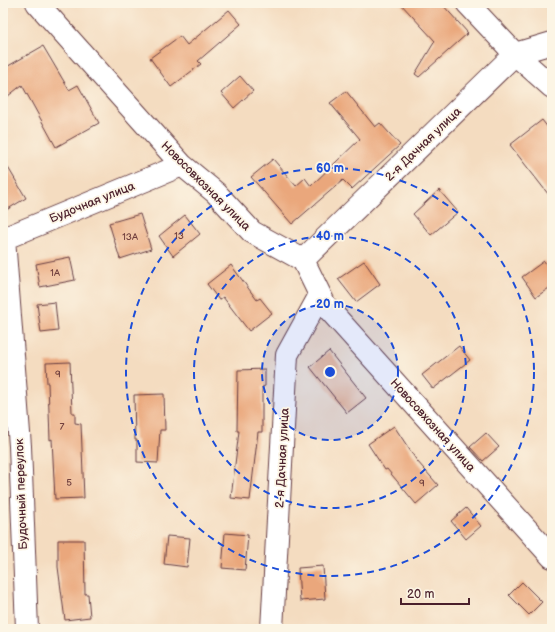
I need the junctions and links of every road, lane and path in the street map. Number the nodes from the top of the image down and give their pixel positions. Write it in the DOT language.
graph roads {
  1 [pos="37,3"];
  2 [pos="467,3"];
  3 [pos="552,43"];
  4 [pos="516,54"];
  5 [pos="552,87"];
  6 [pos="182,165"];
  7 [pos="4,239"];
  8 [pos="303,260"];
  9 [pos="320,295"];
  10 [pos="552,557"];
  11 [pos="27,629"];
  12 [pos="272,629"];
  1 -- 6 [label="street, Новосовхозная улица"];
  2 -- 4 [label="street"];
  3 -- 4 [label="street, 2-я Дачная улица"];
  4 -- 5 [label="street"];
  4 -- 8 [label="street, 2-я Дачная улица"];
  6 -- 7 [label="street, Будочная улица"];
  6 -- 8 [label="street, Новосовхозная улица"];
  7 -- 11 [label="street, Будочный переулок"];
  8 -- 9 [label="street, Новосовхозная улица"];
  9 -- 10 [label="street, Новосовхозная улица"];
  9 -- 12 [label="street, 2-я Дачная улица"];
}
